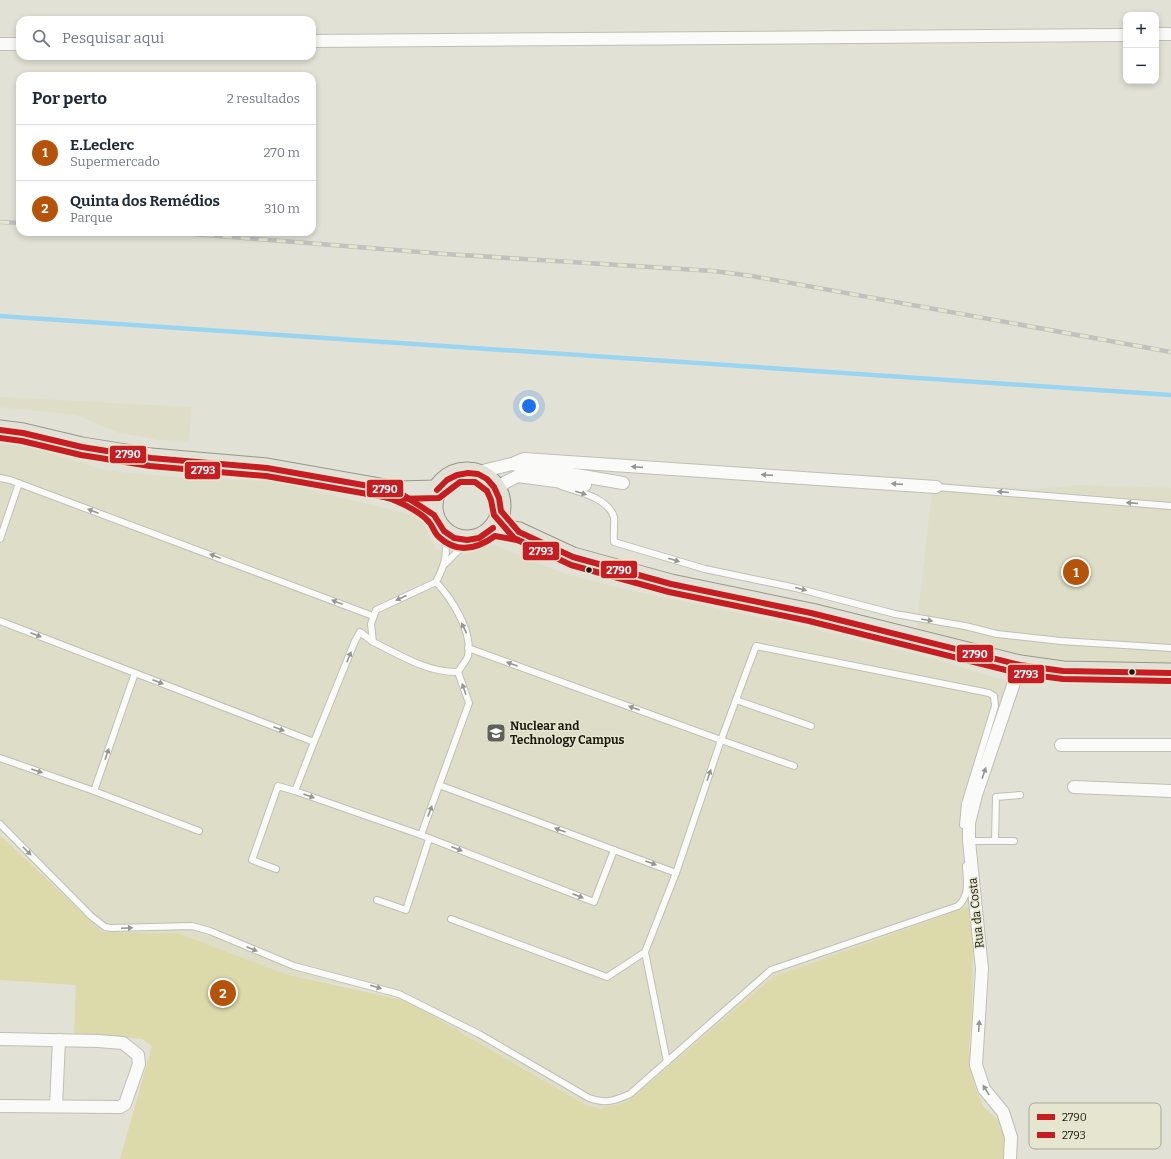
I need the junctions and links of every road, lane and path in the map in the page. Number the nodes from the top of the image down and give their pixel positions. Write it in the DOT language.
graph roads {
  1 [pos="1159,34"];
  2 [pos="1171,34"];
  3 [pos="1123,35"];
  4 [pos="316,41"];
  5 [pos="0,44"];
  6 [pos="16,44"];
  7 [pos="0,430"];
  8 [pos="512,464"];
  9 [pos="474,473"];
  10 [pos="531,477"];
  11 [pos="0,478"];
  12 [pos="19,483"];
  13 [pos="936,487"];
  14 [pos="497,489"];
  15 [pos="437,490"];
  16 [pos="397,491"];
  17 [pos="1171,506"];
  18 [pos="501,511"];
  19 [pos="434,514"];
  20 [pos="444,531"];
  21 [pos="519,532"];
  22 [pos="486,533"];
  23 [pos="0,539"];
  24 [pos="445,564"];
  25 [pos="436,582"];
  26 [pos="373,616"];
  27 [pos="0,621"];
  28 [pos="373,642"];
  29 [pos="468,648"];
  30 [pos="1171,648"];
  31 [pos="1020,666"];
  32 [pos="458,672"];
  33 [pos="135,673"];
  34 [pos="1171,673"];
  35 [pos="736,700"];
  36 [pos="811,726"];
  37 [pos="722,740"];
  38 [pos="314,742"];
  39 [pos="1061,745"];
  40 [pos="1171,745"];
  41 [pos="0,758"];
  42 [pos="794,766"];
  43 [pos="439,785"];
  44 [pos="1074,786"];
  45 [pos="295,790"];
  46 [pos="94,791"];
  47 [pos="1171,791"];
  48 [pos="1020,795"];
  49 [pos="0,824"];
  50 [pos="199,831"];
  51 [pos="421,835"];
  52 [pos="429,839"];
  53 [pos="969,840"];
  54 [pos="995,841"];
  55 [pos="1014,841"];
  56 [pos="614,850"];
  57 [pos="276,869"];
  58 [pos="676,873"];
  59 [pos="377,900"];
  60 [pos="451,919"];
  61 [pos="645,952"];
  62 [pos="0,1039"];
  63 [pos="59,1040"];
  64 [pos="667,1062"];
  65 [pos="0,1106"];
  66 [pos="56,1106"];
  67 [pos="1010,1159"];
  1 -- 2 [label="street"];
  3 -- 4 [label="street"];
  5 -- 6 [label="street"];
  7 -- 16 [label="main road"];
  8 -- 9 [label="street"];
  8 -- 10 [label="street"];
  13 -- 8 [label="street, one-way"];
  9 -- 14 [label="main road"];
  9 -- 15 [label="main road"];
  10 -- 14 [label="street"];
  10 -- 30 [label="lane, one-way"];
  11 -- 12 [label="lane"];
  12 -- 23 [label="lane"];
  26 -- 12 [label="lane, one-way"];
  17 -- 13 [label="lane, one-way"];
  14 -- 18 [label="main road"];
  15 -- 16 [label="main road"];
  15 -- 19 [label="main road"];
  16 -- 19 [label="main road"];
  18 -- 21 [label="main road"];
  18 -- 22 [label="main road"];
  19 -- 20 [label="main road"];
  20 -- 22 [label="main road"];
  20 -- 24 [label="lane"];
  21 -- 22 [label="main road"];
  21 -- 31 [label="main road"];
  22 -- 24 [label="lane"];
  24 -- 25 [label="lane"];
  25 -- 26 [label="lane, one-way"];
  29 -- 25 [label="lane, one-way"];
  26 -- 28 [label="lane"];
  27 -- 33 [label="lane, one-way"];
  28 -- 32 [label="lane"];
  38 -- 28 [label="lane, one-way"];
  29 -- 32 [label="lane"];
  37 -- 29 [label="lane, one-way"];
  31 -- 34 [label="main road"];
  53 -- 31 [label="street, Rua da Costa, one-way"];
  43 -- 32 [label="lane, one-way"];
  33 -- 38 [label="lane, one-way"];
  46 -- 33 [label="lane, one-way"];
  35 -- 36 [label="lane"];
  35 -- 37 [label="lane"];
  35 -- 64 [label="lane"];
  37 -- 42 [label="lane"];
  58 -- 37 [label="lane, one-way"];
  38 -- 45 [label="lane"];
  39 -- 40 [label="street"];
  41 -- 46 [label="lane, one-way"];
  51 -- 43 [label="lane, one-way"];
  56 -- 43 [label="lane, one-way"];
  44 -- 47 [label="street"];
  45 -- 51 [label="lane, one-way"];
  45 -- 57 [label="lane"];
  46 -- 50 [label="lane"];
  48 -- 54 [label="lane"];
  49 -- 64 [label="lane, one-way"];
  51 -- 52 [label="lane"];
  52 -- 56 [label="lane, one-way"];
  52 -- 59 [label="lane"];
  53 -- 54 [label="lane"];
  67 -- 53 [label="street, Rua da Costa, one-way"];
  54 -- 55 [label="lane"];
  56 -- 58 [label="lane, one-way"];
  58 -- 61 [label="lane"];
  60 -- 61 [label="lane"];
  61 -- 64 [label="lane"];
  62 -- 63 [label="street"];
  63 -- 66 [label="street"];
  63 -- 66 [label="street"];
  65 -- 66 [label="street"];
}
